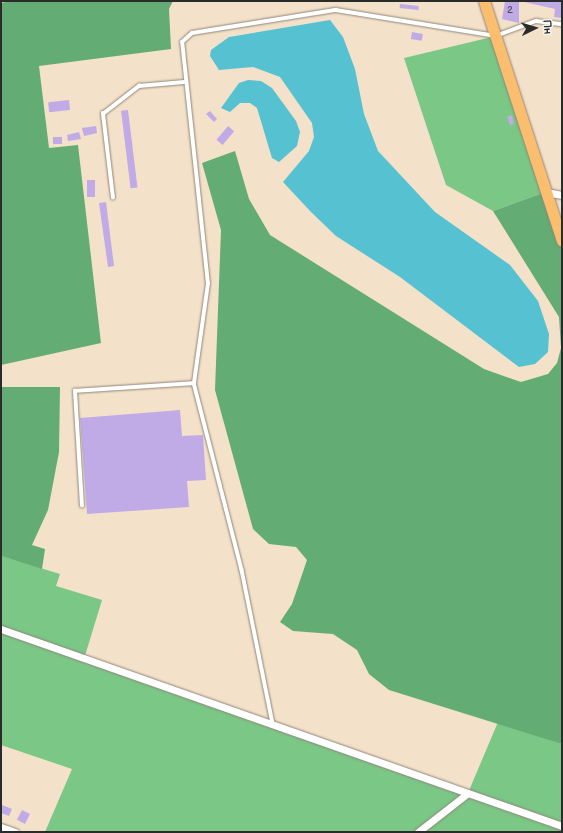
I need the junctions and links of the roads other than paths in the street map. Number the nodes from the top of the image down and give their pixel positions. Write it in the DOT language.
graph roads {
  1 [pos="484,1"];
  2 [pos="562,24"];
  3 [pos="496,36"];
  4 [pos="184,82"];
  5 [pos="546,192"];
  6 [pos="562,195"];
  7 [pos="113,198"];
  8 [pos="562,242"];
  9 [pos="194,383"];
  10 [pos="82,506"];
  11 [pos="1,629"];
  12 [pos="273,725"];
  13 [pos="468,793"];
  14 [pos="562,826"];
  15 [pos="1,827"];
  16 [pos="15,832"];
  17 [pos="418,832"];
  1 -- 3 [label="main road"];
  2 -- 3 [label="lane"];
  3 -- 4 [label="lane"];
  3 -- 5 [label="main road"];
  4 -- 7 [label="lane"];
  4 -- 9 [label="lane"];
  5 -- 6 [label="street"];
  5 -- 8 [label="main road"];
  9 -- 10 [label="lane"];
  9 -- 12 [label="lane"];
  11 -- 12 [label="street"];
  12 -- 13 [label="street"];
  13 -- 14 [label="street"];
  13 -- 17 [label="street"];
  15 -- 16 [label="street"];
}
